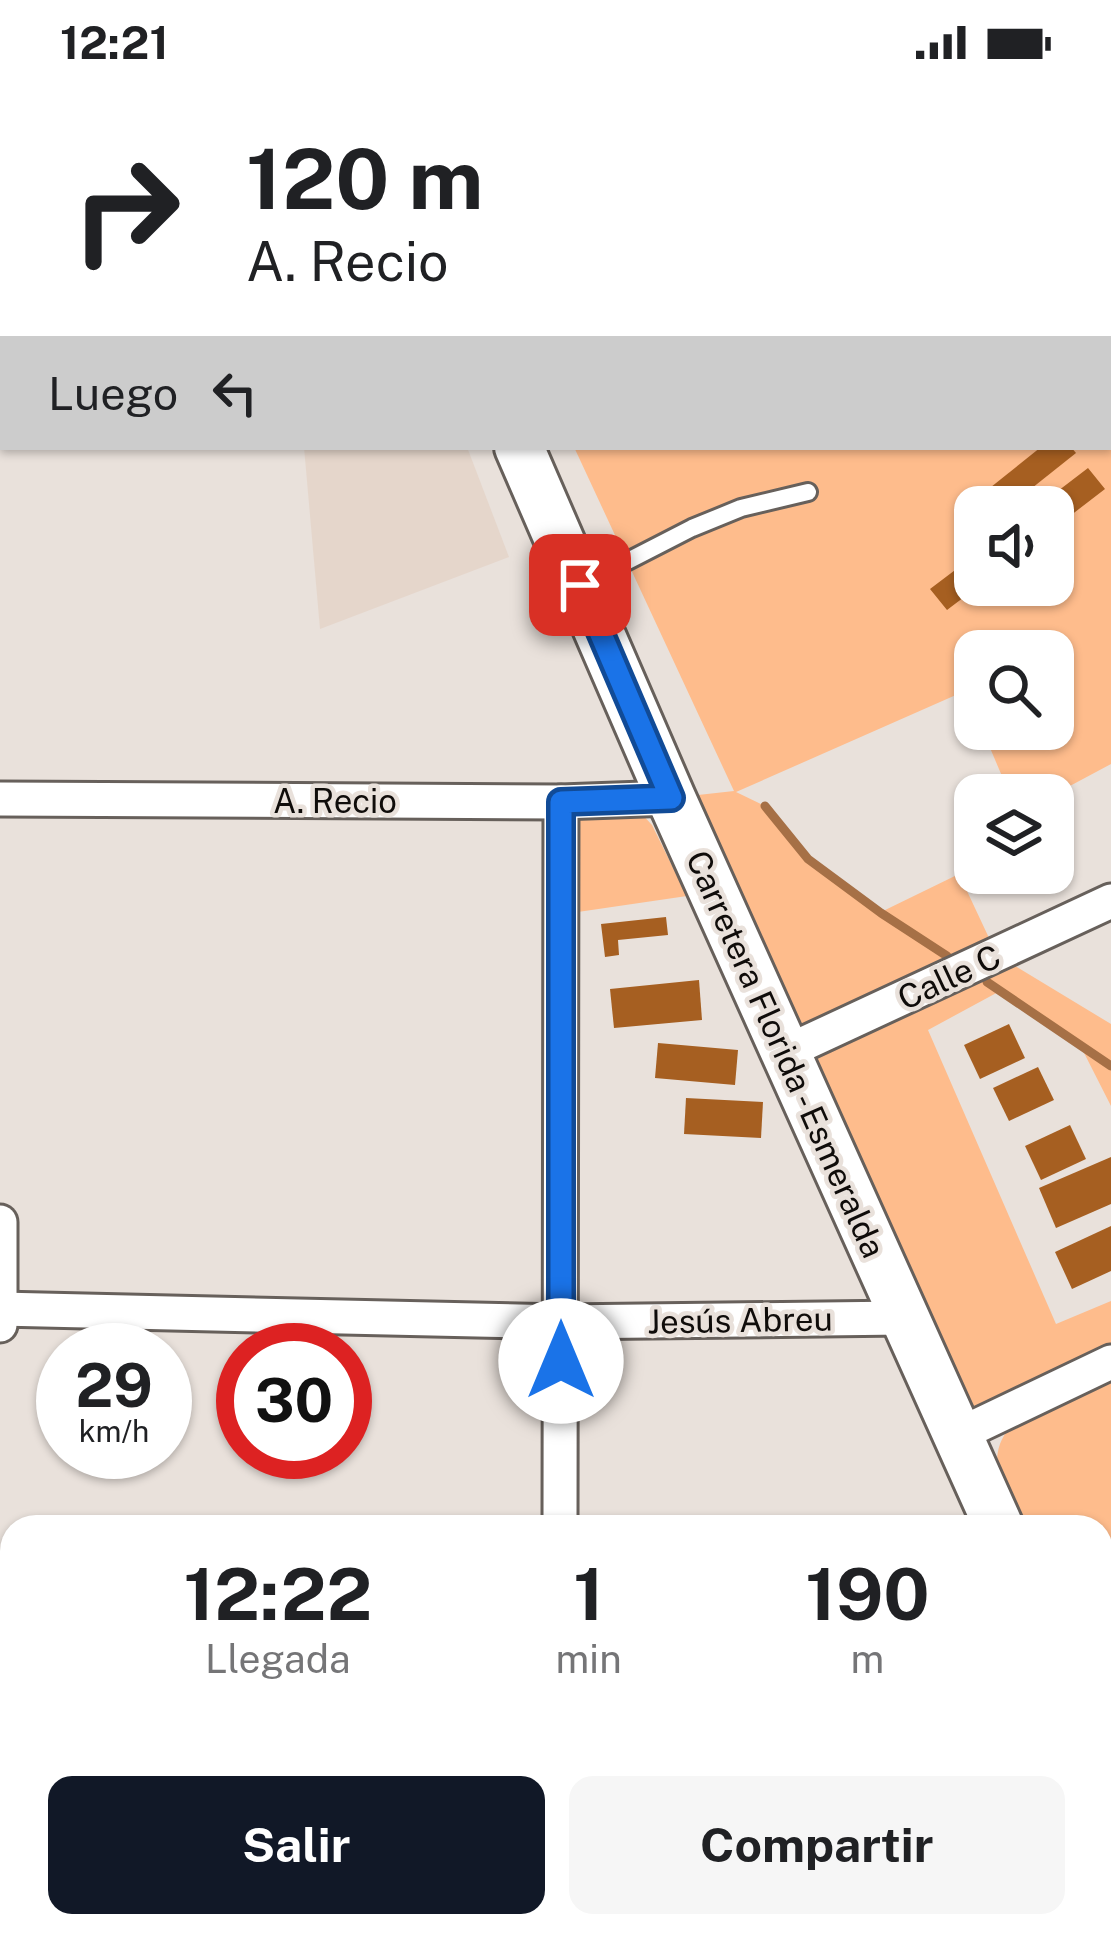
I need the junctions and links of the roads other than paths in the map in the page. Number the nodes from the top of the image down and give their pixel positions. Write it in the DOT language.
graph roads {
  1 [pos="520,450"];
  2 [pos="808,492"];
  3 [pos="580,585"];
  4 [pos="671,798"];
  5 [pos="0,800"];
  6 [pos="561,802"];
  7 [pos="1111,901"];
  8 [pos="786,1052"];
  9 [pos="0,1222"];
  10 [pos="0,1309"];
  11 [pos="903,1318"];
  12 [pos="561,1322"];
  13 [pos="0,1324"];
  14 [pos="1111,1362"];
  15 [pos="956,1436"];
  16 [pos="560,1515"];
  17 [pos="993,1515"];
  1 -- 3 [label="main road, Carretera Florida - Esmeralda"];
  2 -- 3 [label="lane"];
  3 -- 4 [label="main road, Carretera Florida - Esmeralda"];
  4 -- 6 [label="street, A. Recio"];
  4 -- 8 [label="main road, Carretera Florida - Esmeralda"];
  5 -- 6 [label="street, A. Recio"];
  6 -- 12 [label="street"];
  7 -- 8 [label="street, Calle C"];
  8 -- 11 [label="main road, Carretera Florida - Esmeralda"];
  9 -- 10 [label="street"];
  10 -- 12 [label="street, Jesús Abreu"];
  10 -- 13 [label="street"];
  11 -- 12 [label="street, Jesús Abreu"];
  11 -- 15 [label="main road, Carretera Florida - Esmeralda"];
  12 -- 16 [label="street"];
  14 -- 15 [label="street"];
  15 -- 17 [label="main road, Carretera Florida - Esmeralda"];
}
